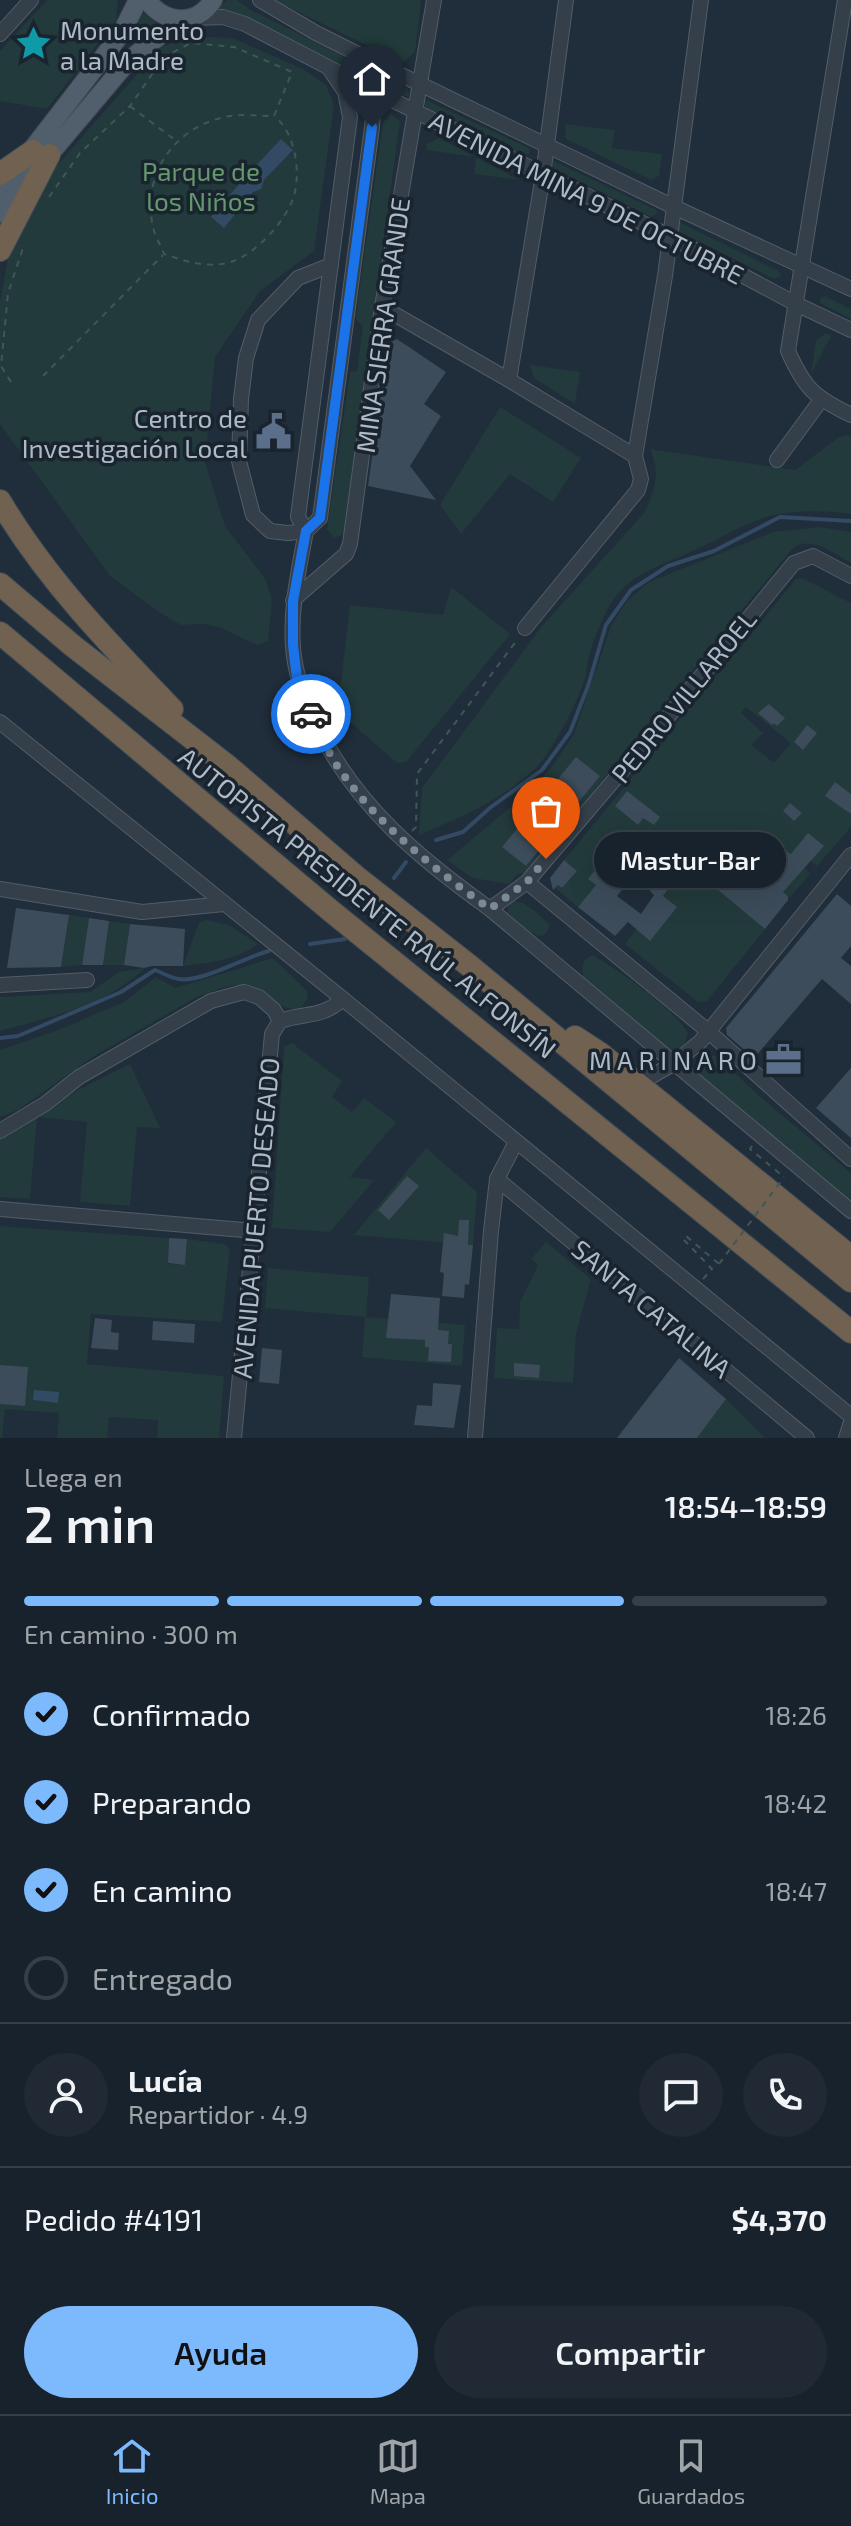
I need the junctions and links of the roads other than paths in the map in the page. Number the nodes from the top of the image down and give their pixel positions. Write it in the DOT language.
graph roads {
  1 [pos="31,0"];
  2 [pos="138,0"];
  3 [pos="147,0"];
  4 [pos="213,0"];
  5 [pos="260,0"];
  6 [pos="434,0"];
  7 [pos="566,0"];
  8 [pos="701,0"];
  9 [pos="845,0"];
  10 [pos="188,19"];
  11 [pos="0,34"];
  12 [pos="844,53"];
  13 [pos="360,55"];
  14 [pos="326,65"];
  15 [pos="418,81"];
  16 [pos="374,91"];
  17 [pos="415,110"];
  18 [pos="546,144"];
  19 [pos="41,153"];
  20 [pos="0,174"];
  21 [pos="543,175"];
  22 [pos="0,191"];
  23 [pos="672,206"];
  24 [pos="0,213"];
  25 [pos="669,236"];
  26 [pos="0,250"];
  27 [pos="801,264"];
  28 [pos="331,265"];
  29 [pos="851,289"];
  30 [pos="796,304"];
  31 [pos="382,307"];
  32 [pos="851,330"];
  33 [pos="509,380"];
  34 [pos="821,400"];
  35 [pos="851,415"];
  36 [pos="635,456"];
  37 [pos="777,460"];
  38 [pos="0,501"];
  39 [pos="306,531"];
  40 [pos="851,576"];
  41 [pos="0,584"];
  42 [pos="293,601"];
  43 [pos="525,628"];
  44 [pos="0,633"];
  45 [pos="0,643"];
  46 [pos="24,654"];
  47 [pos="0,722"];
  48 [pos="229,767"];
  49 [pos="851,855"];
  50 [pos="527,882"];
  51 [pos="0,889"];
  52 [pos="224,904"];
  53 [pos="490,909"];
  54 [pos="471,967"];
  55 [pos="87,980"];
  56 [pos="0,985"];
  57 [pos="343,999"];
  58 [pos="280,1021"];
  59 [pos="709,1032"];
  60 [pos="673,1064"];
  61 [pos="638,1084"];
  62 [pos="0,1131"];
  63 [pos="516,1142"];
  64 [pos="851,1159"];
  65 [pos="497,1179"];
  66 [pos="0,1209"];
  67 [pos="851,1211"];
  68 [pos="255,1231"];
  69 [pos="851,1257"];
  70 [pos="851,1281"];
  71 [pos="851,1332"];
  72 [pos="851,1419"];
  73 [pos="234,1438"];
  74 [pos="475,1438"];
  75 [pos="807,1438"];
  76 [pos="846,1438"];
  1 -- 11 [label="street"];
  2 -- 19 [label="main road"];
  3 -- 10 [label="main road"];
  4 -- 10 [label="main road"];
  5 -- 13 [label="street, AVENIDA MINA 9 DE OCTUBRE"];
  6 -- 15 [label="street, MINA SIERRA GRANDE"];
  7 -- 18 [label="street"];
  8 -- 23 [label="street"];
  9 -- 12 [label="street"];
  10 -- 14 [label="street, AVENIDA MINA 9 DE OCTUBRE"];
  10 -- 19 [label="main road"];
  12 -- 27 [label="street"];
  13 -- 15 [label="street, AVENIDA MINA 9 DE OCTUBRE"];
  13 -- 16 [label="street"];
  14 -- 16 [label="street, AVENIDA MINA 9 DE OCTUBRE"];
  14 -- 28 [label="street"];
  15 -- 17 [label="street, MINA SIERRA GRANDE"];
  15 -- 18 [label="street, AVENIDA MINA 9 DE OCTUBRE"];
  16 -- 17 [label="street, AVENIDA MINA 9 DE OCTUBRE"];
  16 -- 39 [label="street"];
  17 -- 21 [label="street, AVENIDA MINA 9 DE OCTUBRE"];
  17 -- 31 [label="street, MINA SIERRA GRANDE"];
  18 -- 21 [label="street"];
  18 -- 23 [label="street, AVENIDA MINA 9 DE OCTUBRE"];
  19 -- 20 [label="highway"];
  19 -- 22 [label="main road"];
  19 -- 24 [label="main road"];
  19 -- 26 [label="highway"];
  21 -- 25 [label="street, AVENIDA MINA 9 DE OCTUBRE"];
  21 -- 33 [label="street"];
  23 -- 25 [label="street"];
  23 -- 27 [label="street, AVENIDA MINA 9 DE OCTUBRE"];
  25 -- 30 [label="street, AVENIDA MINA 9 DE OCTUBRE"];
  25 -- 36 [label="street"];
  27 -- 29 [label="street, AVENIDA MINA 9 DE OCTUBRE"];
  27 -- 30 [label="street"];
  28 -- 39 [label="street"];
  28 -- 39 [label="street"];
  30 -- 32 [label="street, AVENIDA MINA 9 DE OCTUBRE"];
  30 -- 34 [label="street"];
  31 -- 33 [label="street"];
  31 -- 42 [label="street, MINA SIERRA GRANDE"];
  33 -- 36 [label="street"];
  34 -- 35 [label="street"];
  34 -- 37 [label="street"];
  36 -- 43 [label="street"];
  38 -- 48 [label="highway"];
  39 -- 42 [label="street"];
  40 -- 50 [label="street, PEDRO VILLAROEL"];
  41 -- 48 [label="highway, AUTOPISTA PRESIDENTE RAÚL ALFONSÍN"];
  42 -- 53 [label="street"];
  44 -- 46 [label="highway, AUTOPISTA PRESIDENTE RAÚL ALFONSÍN"];
  45 -- 46 [label="highway"];
  46 -- 71 [label="highway, AUTOPISTA PRESIDENTE RAÚL ALFONSÍN"];
  47 -- 52 [label="street"];
  48 -- 54 [label="highway, AUTOPISTA PRESIDENTE RAÚL ALFONSÍN"];
  49 -- 59 [label="street"];
  50 -- 53 [label="street, PEDRO VILLAROEL"];
  50 -- 59 [label="street"];
  51 -- 52 [label="street"];
  52 -- 57 [label="street"];
  53 -- 60 [label="street"];
  54 -- 61 [label="highway"];
  54 -- 70 [label="highway, AUTOPISTA PRESIDENTE RAÚL ALFONSÍN"];
  55 -- 56 [label="street"];
  57 -- 58 [label="street, AVENIDA PUERTO DESEADO"];
  57 -- 63 [label="street"];
  58 -- 62 [label="street"];
  58 -- 68 [label="street, AVENIDA PUERTO DESEADO"];
  59 -- 60 [label="street"];
  59 -- 64 [label="street"];
  60 -- 61 [label="street"];
  60 -- 67 [label="street"];
  61 -- 69 [label="highway"];
  63 -- 65 [label="street"];
  63 -- 72 [label="street"];
  65 -- 74 [label="street"];
  65 -- 75 [label="street, SANTA CATALINA"];
  66 -- 68 [label="street"];
  68 -- 73 [label="street, AVENIDA PUERTO DESEADO"];
  72 -- 76 [label="street"];
}
